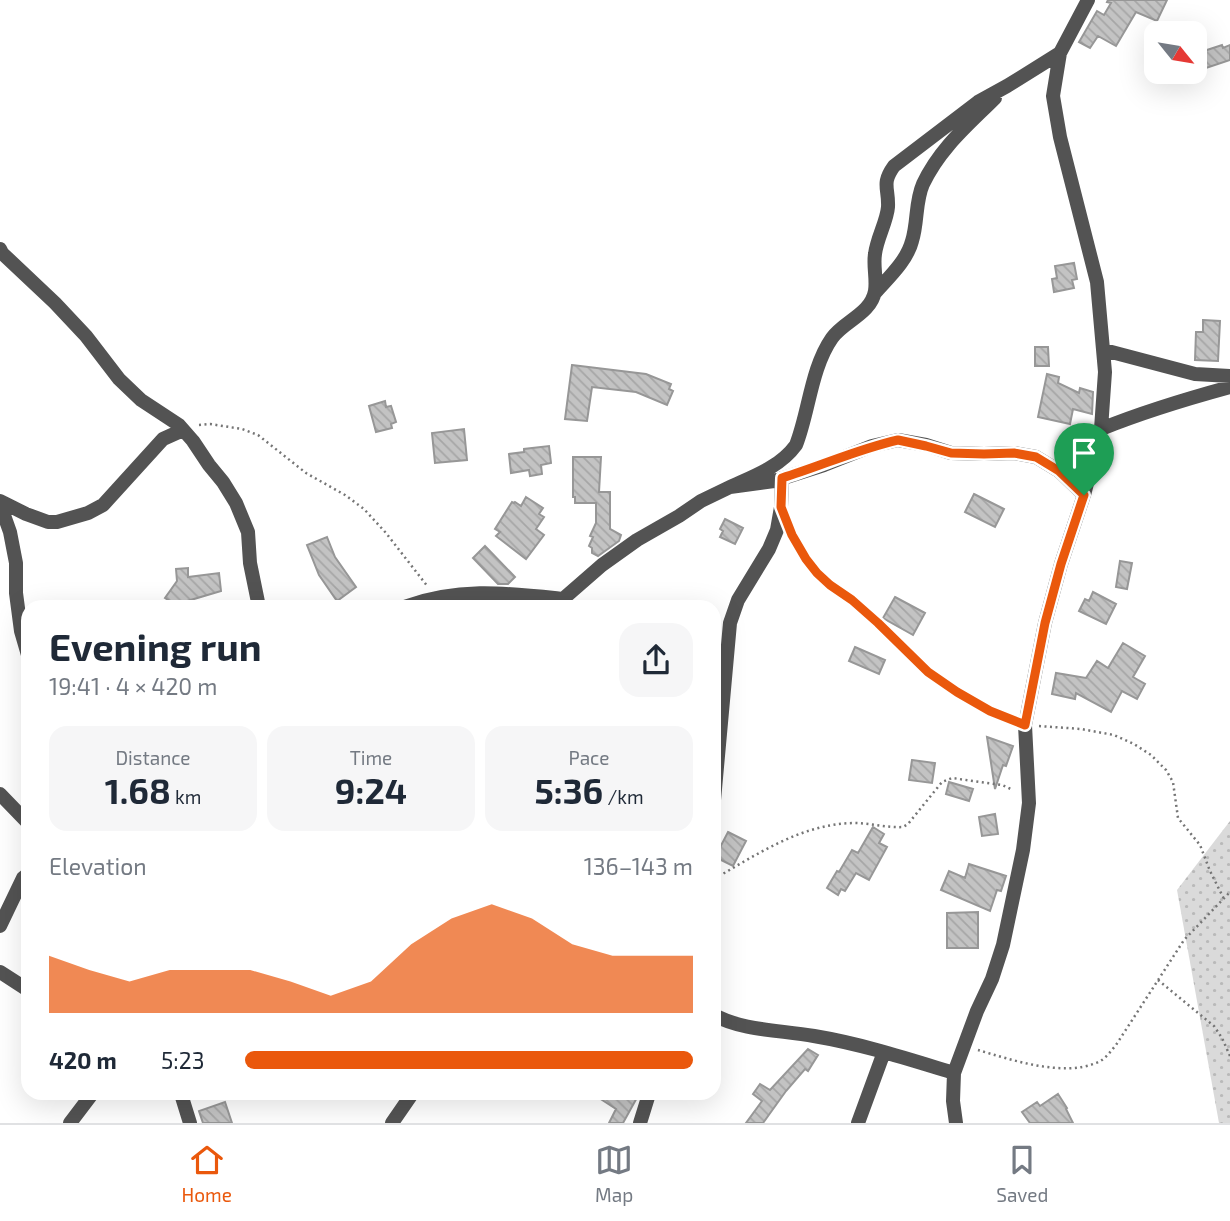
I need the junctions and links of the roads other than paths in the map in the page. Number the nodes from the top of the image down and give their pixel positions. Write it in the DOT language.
graph roads {
  1 [pos="1088,0"];
  2 [pos="1060,53"];
  3 [pos="1007,86"];
  4 [pos="1,252"];
  5 [pos="874,293"];
  6 [pos="1104,351"];
  7 [pos="1230,376"];
  8 [pos="1230,387"];
  9 [pos="181,428"];
  10 [pos="1101,429"];
  11 [pos="782,478"];
  12 [pos="730,488"];
  13 [pos="1084,495"];
  14 [pos="0,503"];
  15 [pos="258,600"];
  16 [pos="426,600"];
  17 [pos="543,600"];
  18 [pos="563,600"];
  19 [pos="21,631"];
  20 [pos="721,723"];
  21 [pos="0,794"];
  22 [pos="21,816"];
  23 [pos="21,882"];
  24 [pos="2,918"];
  25 [pos="0,972"];
  26 [pos="21,986"];
  27 [pos="721,1018"];
  28 [pos="884,1052"];
  29 [pos="954,1073"];
  30 [pos="87,1100"];
  31 [pos="183,1100"];
  32 [pos="408,1100"];
  33 [pos="647,1100"];
  34 [pos="70,1123"];
  35 [pos="190,1123"];
  36 [pos="392,1123"];
  37 [pos="640,1123"];
  38 [pos="858,1123"];
  39 [pos="956,1123"];
  1 -- 2 [label="street"];
  2 -- 3 [label="street"];
  2 -- 6 [label="street"];
  3 -- 5 [label="street"];
  3 -- 5 [label="street"];
  4 -- 9 [label="street"];
  5 -- 12 [label="street"];
  6 -- 7 [label="street"];
  6 -- 10 [label="street"];
  8 -- 10 [label="street"];
  9 -- 14 [label="street"];
  9 -- 15 [label="street"];
  10 -- 13 [label="street"];
  11 -- 12 [label="street"];
  11 -- 13 [label="street"];
  11 -- 20 [label="street"];
  12 -- 18 [label="street"];
  13 -- 29 [label="street"];
  14 -- 19 [label="street"];
  16 -- 17 [label="street"];
  21 -- 22 [label="street"];
  23 -- 24 [label="street"];
  25 -- 26 [label="street"];
  27 -- 28 [label="street"];
  28 -- 29 [label="street"];
  28 -- 38 [label="street"];
  29 -- 39 [label="street"];
  30 -- 34 [label="street"];
  31 -- 35 [label="street"];
  32 -- 36 [label="street"];
  33 -- 37 [label="street"];
}
